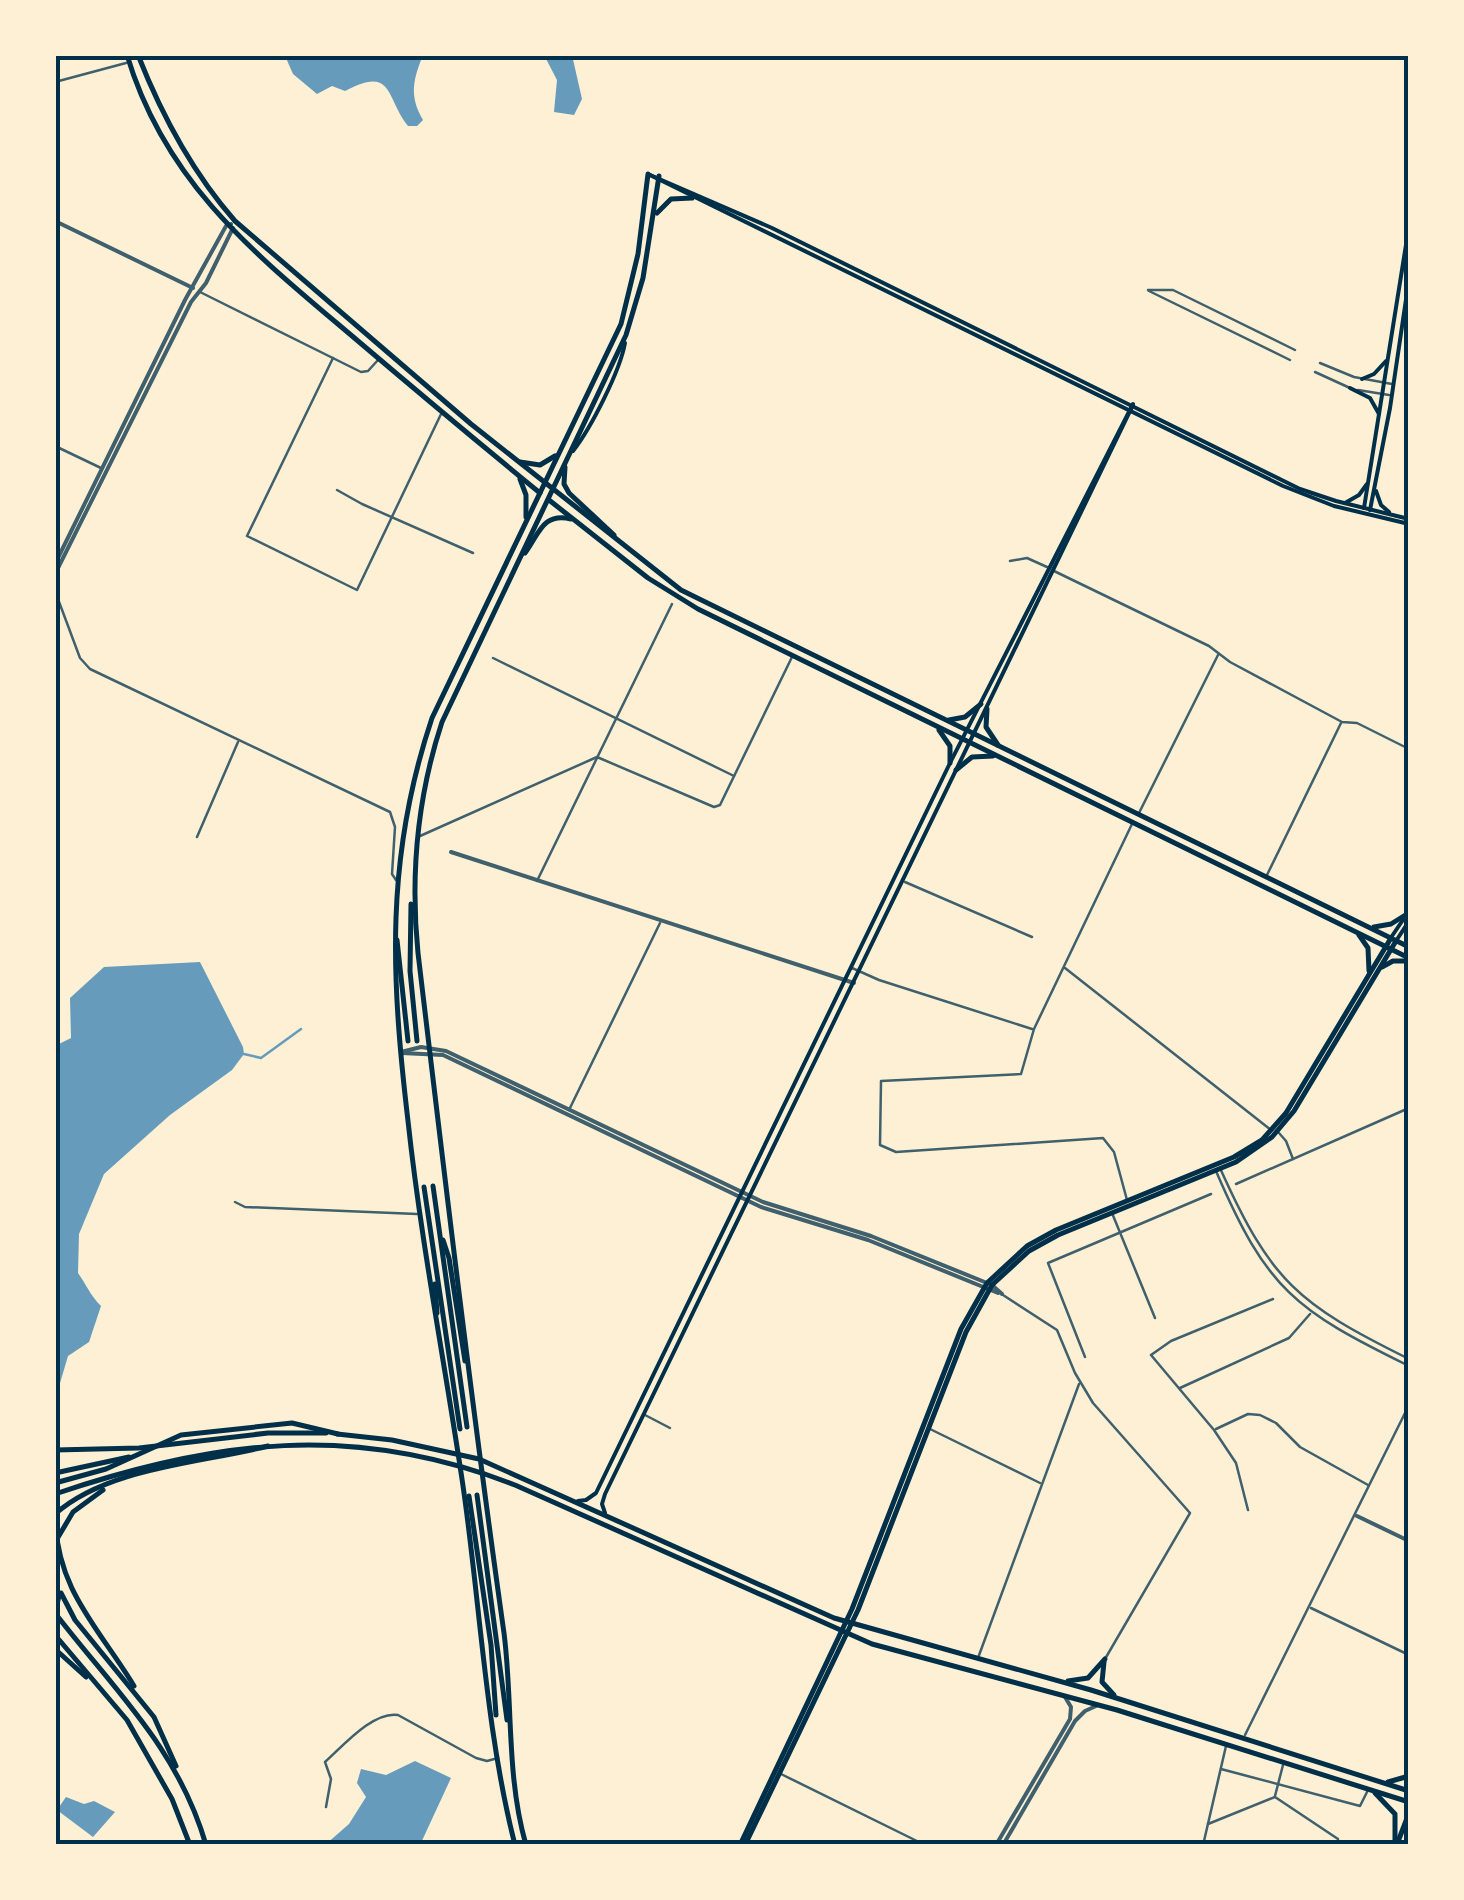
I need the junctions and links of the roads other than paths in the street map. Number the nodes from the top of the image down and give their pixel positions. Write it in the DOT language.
graph roads {
  1 [pos="138,55"];
  2 [pos="128,58"];
  3 [pos="55,82"];
  4 [pos="648,174"];
  5 [pos="659,179"];
  6 [pos="692,198"];
  7 [pos="654,220"];
  8 [pos="55,221"];
  9 [pos="235,221"];
  10 [pos="226,226"];
  11 [pos="1409,226"];
  12 [pos="232,232"];
  13 [pos="1407,258"];
  14 [pos="1409,281"];
  15 [pos="193,288"];
  16 [pos="199,291"];
  17 [pos="1295,350"];
  18 [pos="1389,357"];
  19 [pos="333,358"];
  20 [pos="379,359"];
  21 [pos="1290,360"];
  22 [pos="1320,362"];
  23 [pos="1315,372"];
  24 [pos="1362,379"];
  25 [pos="1385,383"];
  26 [pos="1394,384"];
  27 [pos="1350,388"];
  28 [pos="1383,394"];
  29 [pos="1392,396"];
  30 [pos="1133,404"];
  31 [pos="1130,411"];
  32 [pos="442,412"];
  33 [pos="1380,420"];
  34 [pos="55,446"];
  35 [pos="560,450"];
  36 [pos="511,457"];
  37 [pos="566,458"];
  38 [pos="102,468"];
  39 [pos="515,473"];
  40 [pos="1369,481"];
  41 [pos="544,484"];
  42 [pos="1375,486"];
  43 [pos="337,490"];
  44 [pos="552,490"];
  45 [pos="540,493"];
  46 [pos="548,500"];
  47 [pos="1344,503"];
  48 [pos="1367,511"];
  49 [pos="1393,515"];
  50 [pos="392,517"];
  51 [pos="574,520"];
  52 [pos="1409,522"];
  53 [pos="524,524"];
  54 [pos="630,551"];
  55 [pos="474,553"];
  56 [pos="508,558"];
  57 [pos="1010,560"];
  58 [pos="517,563"];
  59 [pos="55,564"];
  60 [pos="1052,569"];
  61 [pos="55,574"];
  62 [pos="55,591"];
  63 [pos="672,604"];
  64 [pos="1219,654"];
  65 [pos="792,656"];
  66 [pos="493,658"];
  67 [pos="984,707"];
  68 [pos="616,718"];
  69 [pos="940,718"];
  70 [pos="1342,722"];
  71 [pos="933,725"];
  72 [pos="971,733"];
  73 [pos="239,740"];
  74 [pos="963,740"];
  75 [pos="970,743"];
  76 [pos="1409,748"];
  77 [pos="1004,749"];
  78 [pos="597,757"];
  79 [pos="1001,758"];
  80 [pos="950,764"];
  81 [pos="956,770"];
  82 [pos="734,776"];
  83 [pos="936,793"];
  84 [pos="944,796"];
  85 [pos="1138,815"];
  86 [pos="1132,822"];
  87 [pos="197,837"];
  88 [pos="417,838"];
  89 [pos="451,852"];
  90 [pos="1266,878"];
  91 [pos="536,881"];
  92 [pos="903,881"];
  93 [pos="398,883"];
  94 [pos="412,886"];
  95 [pos="396,905"];
  96 [pos="1408,915"];
  97 [pos="1356,921"];
  98 [pos="660,922"];
  99 [pos="1366,925"];
  100 [pos="1352,930"];
  101 [pos="1032,937"];
  102 [pos="1394,939"];
  103 [pos="1409,947"];
  104 [pos="1388,948"];
  105 [pos="1409,959"];
  106 [pos="852,968"];
  107 [pos="1064,968"];
  108 [pos="859,971"];
  109 [pos="1376,973"];
  110 [pos="1367,978"];
  111 [pos="846,980"];
  112 [pos="854,983"];
  113 [pos="1034,1029"];
  114 [pos="417,1041"];
  115 [pos="408,1042"];
  116 [pos="429,1050"];
  117 [pos="400,1052"];
  118 [pos="1409,1108"];
  119 [pos="568,1112"];
  120 [pos="1275,1131"];
  121 [pos="1293,1160"];
  122 [pos="1217,1167"];
  123 [pos="1236,1184"];
  124 [pos="432,1186"];
  125 [pos="424,1187"];
  126 [pos="1211,1194"];
  127 [pos="741,1195"];
  128 [pos="748,1198"];
  129 [pos="235,1202"];
  130 [pos="1128,1204"];
  131 [pos="1112,1213"];
  132 [pos="418,1214"];
  133 [pos="437,1222"];
  134 [pos="1120,1233"];
  135 [pos="432,1246"];
  136 [pos="988,1286"];
  137 [pos="1002,1294"];
  138 [pos="1273,1299"];
  139 [pos="1310,1312"];
  140 [pos="1155,1318"];
  141 [pos="439,1346"];
  142 [pos="1085,1357"];
  143 [pos="1409,1359"];
  144 [pos="1409,1366"];
  145 [pos="1080,1382"];
  146 [pos="470,1384"];
  147 [pos="1178,1389"];
  148 [pos="1409,1406"];
  149 [pos="644,1410"];
  150 [pos="648,1418"];
  151 [pos="639,1422"];
  152 [pos="670,1428"];
  153 [pos="929,1428"];
  154 [pos="1214,1430"];
  155 [pos="338,1434"];
  156 [pos="268,1446"];
  157 [pos="55,1450"];
  158 [pos="458,1454"];
  159 [pos="132,1456"];
  160 [pos="479,1459"];
  161 [pos="460,1466"];
  162 [pos="481,1472"];
  163 [pos="55,1473"];
  164 [pos="55,1484"];
  165 [pos="1042,1484"];
  166 [pos="110,1485"];
  167 [pos="1370,1485"];
  168 [pos="55,1494"];
  169 [pos="574,1500"];
  170 [pos="1248,1510"];
  171 [pos="55,1516"];
  172 [pos="609,1516"];
  173 [pos="1356,1516"];
  174 [pos="1409,1541"];
  175 [pos="55,1547"];
  176 [pos="55,1575"];
  177 [pos="1309,1607"];
  178 [pos="55,1612"];
  179 [pos="849,1621"];
  180 [pos="844,1633"];
  181 [pos="55,1635"];
  182 [pos="55,1649"];
  183 [pos="1409,1655"];
  184 [pos="978,1658"];
  185 [pos="1105,1659"];
  186 [pos="1058,1680"];
  187 [pos="100,1688"];
  188 [pos="1061,1695"];
  189 [pos="1121,1699"];
  190 [pos="143,1702"];
  191 [pos="1100,1706"];
  192 [pos="1244,1738"];
  193 [pos="1226,1746"];
  194 [pos="499,1758"];
  195 [pos="512,1764"];
  196 [pos="1283,1765"];
  197 [pos="1221,1770"];
  198 [pos="780,1773"];
  199 [pos="179,1774"];
  200 [pos="1409,1776"];
  201 [pos="1377,1781"];
  202 [pos="1278,1785"];
  203 [pos="1370,1790"];
  204 [pos="1409,1791"];
  205 [pos="1275,1797"];
  206 [pos="1409,1802"];
  207 [pos="326,1807"];
  208 [pos="1409,1814"];
  209 [pos="1208,1824"];
  210 [pos="1338,1839"];
  211 [pos="1204,1841"];
  212 [pos="190,1845"];
  213 [pos="206,1845"];
  214 [pos="514,1845"];
  215 [pos="526,1845"];
  216 [pos="743,1845"];
  217 [pos="925,1845"];
  218 [pos="1000,1845"];
  219 [pos="1396,1845"];
  1 -- 9 [label="main road"];
  2 -- 3 [label="street"];
  2 -- 10 [label="main road"];
  4 -- 5 [label="main road"];
  4 -- 35 [label="main road"];
  5 -- 6 [label="main road"];
  5 -- 7 [label="main road"];
  5 -- 30 [label="main road"];
  6 -- 7 [label="main road"];
  6 -- 31 [label="main road"];
  7 -- 37 [label="main road"];
  8 -- 15 [label="street"];
  9 -- 10 [label="street"];
  9 -- 12 [label="street"];
  9 -- 36 [label="main road"];
  10 -- 12 [label="main road"];
  10 -- 15 [label="street"];
  11 -- 13 [label="main road"];
  12 -- 16 [label="street"];
  12 -- 20 [label="main road"];
  13 -- 18 [label="main road"];
  14 -- 26 [label="main road"];
  15 -- 38 [label="street"];
  16 -- 19 [label="street"];
  16 -- 61 [label="street"];
  17 -- 21 [label="street"];
  18 -- 24 [label="main road"];
  18 -- 25 [label="main road"];
  19 -- 20 [label="street"];
  19 -- 50 [label="street"];
  20 -- 32 [label="main road"];
  22 -- 24 [label="street"];
  23 -- 27 [label="street"];
  24 -- 25 [label="street"];
  25 -- 26 [label="street"];
  25 -- 28 [label="main road"];
  26 -- 29 [label="main road"];
  27 -- 28 [label="street"];
  27 -- 33 [label="main road"];
  28 -- 29 [label="street"];
  28 -- 33 [label="main road"];
  29 -- 42 [label="main road"];
  30 -- 31 [label="main road"];
  30 -- 47 [label="main road"];
  31 -- 48 [label="main road"];
  31 -- 60 [label="main road"];
  32 -- 39 [label="main road"];
  32 -- 50 [label="street"];
  33 -- 40 [label="main road"];
  34 -- 38 [label="street"];
  35 -- 36 [label="main road"];
  35 -- 41 [label="main road"];
  36 -- 41 [label="main road"];
  37 -- 44 [label="main road"];
  37 -- 54 [label="main road"];
  38 -- 59 [label="street"];
  39 -- 45 [label="main road"];
  39 -- 53 [label="main road"];
  40 -- 47 [label="main road"];
  40 -- 48 [label="main road"];
  41 -- 44 [label="main road"];
  41 -- 45 [label="main road"];
  42 -- 48 [label="main road"];
  42 -- 49 [label="main road"];
  43 -- 50 [label="street"];
  44 -- 46 [label="main road"];
  44 -- 54 [label="main road"];
  45 -- 46 [label="main road"];
  45 -- 53 [label="main road"];
  46 -- 51 [label="main road"];
  46 -- 58 [label="main road"];
  47 -- 48 [label="main road"];
  48 -- 49 [label="main road"];
  48 -- 52 [label="main road"];
  49 -- 52 [label="main road"];
  50 -- 55 [label="street"];
  51 -- 58 [label="main road"];
  51 -- 65 [label="main road"];
  53 -- 56 [label="main road"];
  54 -- 69 [label="main road"];
  56 -- 58 [label="main road"];
  56 -- 93 [label="main road"];
  57 -- 60 [label="street"];
  58 -- 88 [label="main road"];
  60 -- 64 [label="street"];
  60 -- 67 [label="main road"];
  62 -- 73 [label="street"];
  63 -- 68 [label="street"];
  64 -- 70 [label="street"];
  64 -- 85 [label="street"];
  65 -- 71 [label="main road"];
  65 -- 82 [label="street"];
  66 -- 68 [label="street"];
  67 -- 69 [label="main road"];
  67 -- 72 [label="main road"];
  67 -- 77 [label="main road"];
  68 -- 78 [label="street"];
  68 -- 82 [label="street"];
  69 -- 72 [label="main road"];
  70 -- 76 [label="street"];
  70 -- 90 [label="street"];
  71 -- 74 [label="main road"];
  71 -- 80 [label="main road"];
  72 -- 74 [label="main road"];
  72 -- 75 [label="main road"];
  72 -- 77 [label="main road"];
  73 -- 87 [label="street"];
  73 -- 93 [label="street"];
  74 -- 75 [label="main road"];
  74 -- 80 [label="main road"];
  75 -- 79 [label="main road"];
  75 -- 81 [label="main road"];
  77 -- 85 [label="main road"];
  78 -- 82 [label="street"];
  78 -- 88 [label="street"];
  78 -- 91 [label="street"];
  79 -- 81 [label="main road"];
  79 -- 86 [label="main road"];
  80 -- 83 [label="main road"];
  81 -- 84 [label="main road"];
  83 -- 84 [label="main road"];
  83 -- 106 [label="main road"];
  84 -- 92 [label="main road"];
  85 -- 90 [label="main road"];
  86 -- 100 [label="main road"];
  86 -- 107 [label="street"];
  88 -- 94 [label="main road"];
  89 -- 91 [label="street"];
  90 -- 97 [label="main road"];
  91 -- 98 [label="street"];
  92 -- 101 [label="street"];
  92 -- 108 [label="main road"];
  93 -- 95 [label="main road"];
  94 -- 114 [label="main road"];
  94 -- 116 [label="main road"];
  95 -- 115 [label="main road"];
  95 -- 117 [label="main road"];
  96 -- 99 [label="main road"];
  96 -- 102 [label="main road"];
  97 -- 99 [label="main road"];
  97 -- 100 [label="main road"];
  98 -- 111 [label="street"];
  98 -- 119 [label="street"];
  99 -- 102 [label="main road"];
  100 -- 104 [label="main road"];
  100 -- 110 [label="main road"];
  102 -- 103 [label="main road"];
  102 -- 104 [label="main road"];
  104 -- 105 [label="main road"];
  104 -- 109 [label="main road"];
  104 -- 110 [label="main road"];
  105 -- 109 [label="main road"];
  106 -- 108 [label="street"];
  106 -- 111 [label="main road"];
  107 -- 113 [label="street"];
  107 -- 120 [label="street"];
  108 -- 112 [label="main road"];
  108 -- 113 [label="street"];
  109 -- 120 [label="main road"];
  110 -- 120 [label="main road"];
  111 -- 112 [label="street"];
  111 -- 127 [label="main road"];
  112 -- 128 [label="main road"];
  113 -- 130 [label="street"];
  116 -- 117 [label="street"];
  116 -- 119 [label="street"];
  116 -- 146 [label="main road"];
  117 -- 132 [label="main road"];
  118 -- 121 [label="street"];
  119 -- 127 [label="street"];
  120 -- 121 [label="street"];
  120 -- 122 [label="main road"];
  121 -- 123 [label="street"];
  122 -- 130 [label="main road"];
  122 -- 139 [label="street"];
  122 -- 143 [label="street"];
  124 -- 133 [label="main road"];
  125 -- 135 [label="main road"];
  126 -- 134 [label="street"];
  127 -- 128 [label="street"];
  127 -- 169 [label="main road"];
  128 -- 136 [label="street"];
  128 -- 149 [label="main road"];
  129 -- 132 [label="street"];
  130 -- 131 [label="main road"];
  130 -- 136 [label="main road"];
  131 -- 134 [label="street"];
  131 -- 136 [label="main road"];
  132 -- 141 [label="main road"];
  133 -- 135 [label="main road"];
  133 -- 146 [label="main road"];
  134 -- 140 [label="street"];
  134 -- 142 [label="street"];
  135 -- 141 [label="main road"];
  136 -- 137 [label="street"];
  136 -- 153 [label="main road"];
  136 -- 179 [label="main road"];
  137 -- 145 [label="street"];
  138 -- 147 [label="street"];
  139 -- 144 [label="street"];
  139 -- 147 [label="street"];
  141 -- 158 [label="main road"];
  145 -- 165 [label="street"];
  145 -- 185 [label="street"];
  146 -- 160 [label="main road"];
  147 -- 154 [label="street"];
  148 -- 167 [label="street"];
  149 -- 150 [label="street"];
  149 -- 151 [label="main road"];
  150 -- 151 [label="street"];
  150 -- 152 [label="street"];
  151 -- 172 [label="main road"];
  153 -- 165 [label="street"];
  153 -- 179 [label="main road"];
  154 -- 167 [label="street"];
  154 -- 170 [label="street"];
  155 -- 157 [label="main road"];
  155 -- 158 [label="main road"];
  155 -- 159 [label="main road"];
  156 -- 161 [label="main road"];
  156 -- 166 [label="main road"];
  156 -- 168 [label="main road"];
  158 -- 160 [label="main road"];
  158 -- 161 [label="main road"];
  159 -- 163 [label="main road"];
  159 -- 164 [label="main road"];
  160 -- 162 [label="main road"];
  160 -- 169 [label="main road"];
  161 -- 162 [label="main road"];
  161 -- 194 [label="main road"];
  162 -- 180 [label="main road"];
  162 -- 195 [label="main road"];
  165 -- 184 [label="street"];
  166 -- 171 [label="main road"];
  166 -- 175 [label="main road"];
  167 -- 173 [label="street"];
  169 -- 172 [label="main road"];
  171 -- 190 [label="main road"];
  172 -- 179 [label="main road"];
  173 -- 174 [label="street"];
  173 -- 177 [label="street"];
  176 -- 178 [label="main road"];
  176 -- 190 [label="main road"];
  177 -- 183 [label="street"];
  177 -- 192 [label="street"];
  178 -- 199 [label="main road"];
  179 -- 180 [label="main road"];
  179 -- 184 [label="main road"];
  180 -- 188 [label="main road"];
  180 -- 198 [label="main road"];
  180 -- 216 [label="main road"];
  181 -- 187 [label="main road"];
  182 -- 187 [label="main road"];
  184 -- 186 [label="main road"];
  185 -- 186 [label="main road"];
  185 -- 189 [label="main road"];
  186 -- 189 [label="main road"];
  187 -- 212 [label="main road"];
  188 -- 191 [label="main road"];
  188 -- 218 [label="street"];
  189 -- 192 [label="main road"];
  190 -- 199 [label="main road"];
  191 -- 193 [label="main road"];
  191 -- 218 [label="street"];
  192 -- 201 [label="main road"];
  193 -- 196 [label="main road"];
  193 -- 197 [label="street"];
  194 -- 195 [label="main road"];
  194 -- 207 [label="street"];
  194 -- 214 [label="main road"];
  195 -- 215 [label="main road"];
  196 -- 202 [label="street"];
  196 -- 203 [label="main road"];
  197 -- 202 [label="street"];
  197 -- 209 [label="street"];
  198 -- 216 [label="main road"];
  198 -- 217 [label="street"];
  199 -- 213 [label="main road"];
  200 -- 201 [label="main road"];
  201 -- 204 [label="main road"];
  202 -- 203 [label="street"];
  202 -- 205 [label="street"];
  203 -- 206 [label="main road"];
  203 -- 219 [label="main road"];
  205 -- 209 [label="street"];
  205 -- 210 [label="street"];
  208 -- 219 [label="main road"];
  209 -- 211 [label="street"];
}
